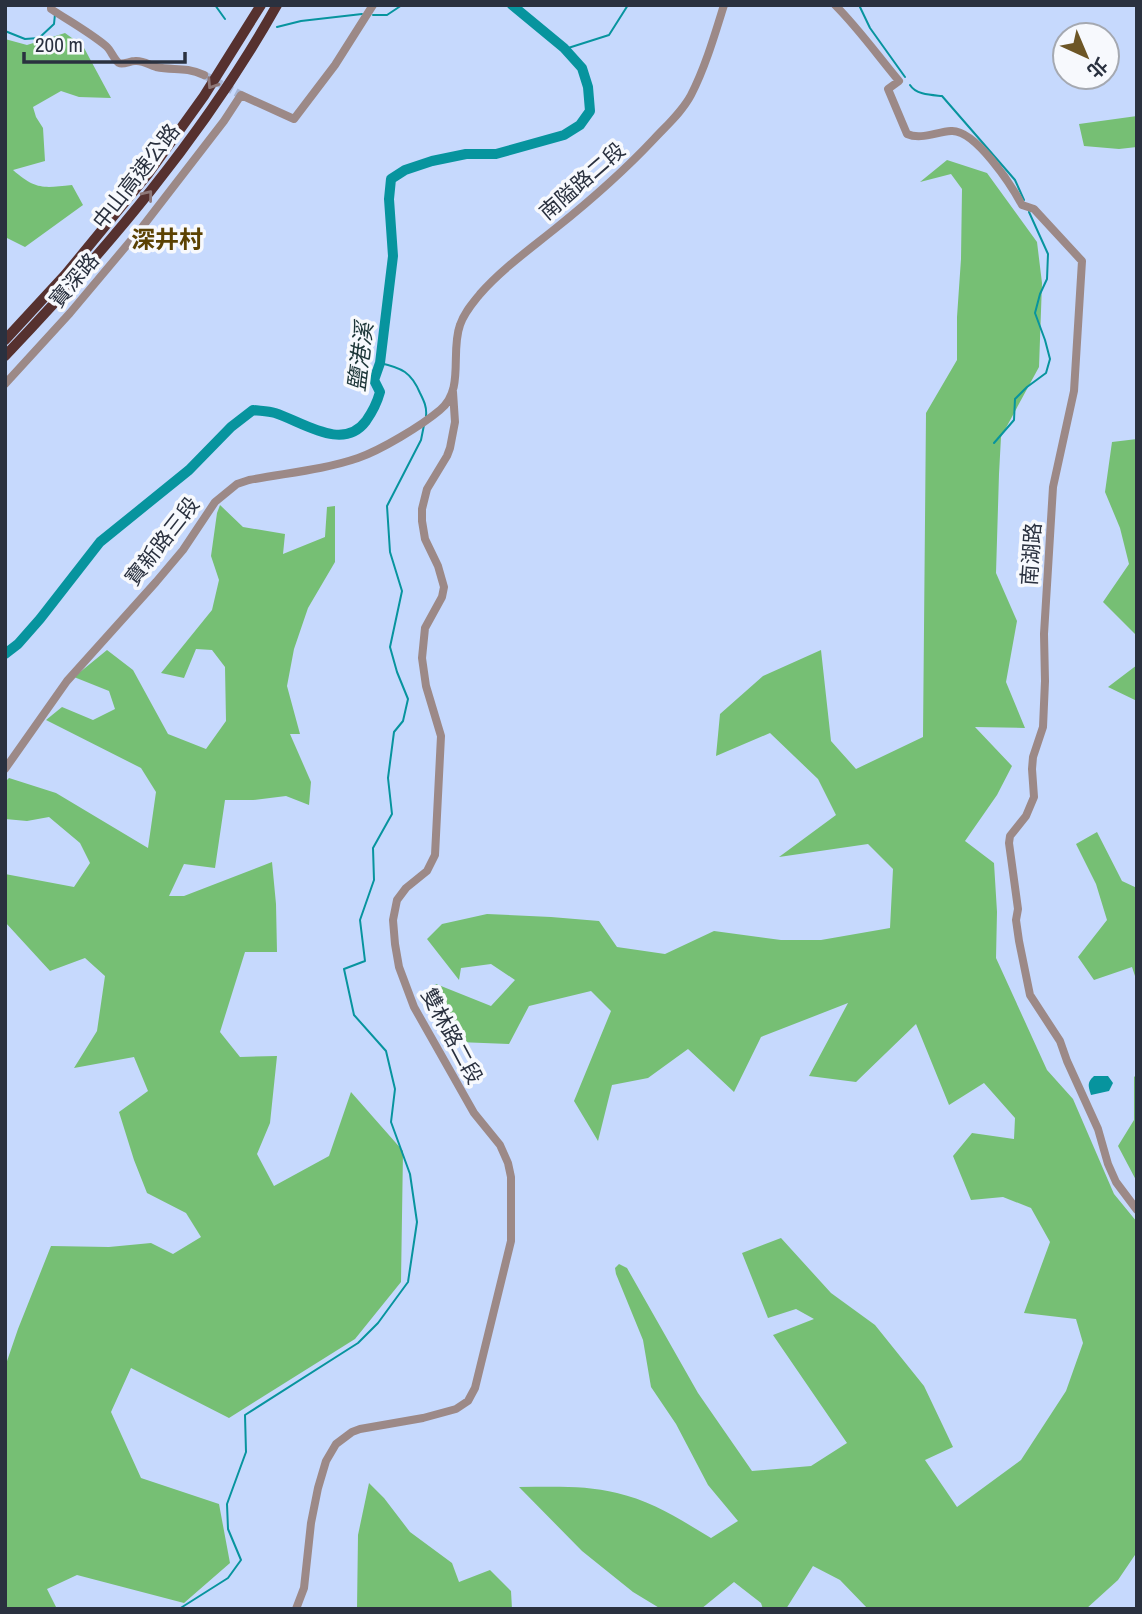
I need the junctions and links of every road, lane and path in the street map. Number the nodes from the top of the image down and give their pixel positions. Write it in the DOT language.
graph roads {
  1 [pos="261,5"];
  2 [pos="276,5"];
  3 [pos="373,5"];
  4 [pos="724,5"];
  5 [pos="835,5"];
  6 [pos="54,10"];
  7 [pos="204,75"];
  8 [pos="5,340"];
  9 [pos="5,356"];
  10 [pos="5,384"];
  11 [pos="453,392"];
  12 [pos="5,769"];
  13 [pos="1137,1210"];
  14 [pos="296,1609"];
  1 -- 8 [label="highway, 中山高速公路, one-way"];
  9 -- 2 [label="highway, 中山高速公路, one-way"];
  3 -- 10 [label="street, 寶深路"];
  4 -- 11 [label="street, 南隘路二段"];
  5 -- 13 [label="street, 南湖路"];
  6 -- 7 [label="street"];
  11 -- 12 [label="street, 寶新路三段"];
  11 -- 14 [label="street, 雙林路二段"];
}
